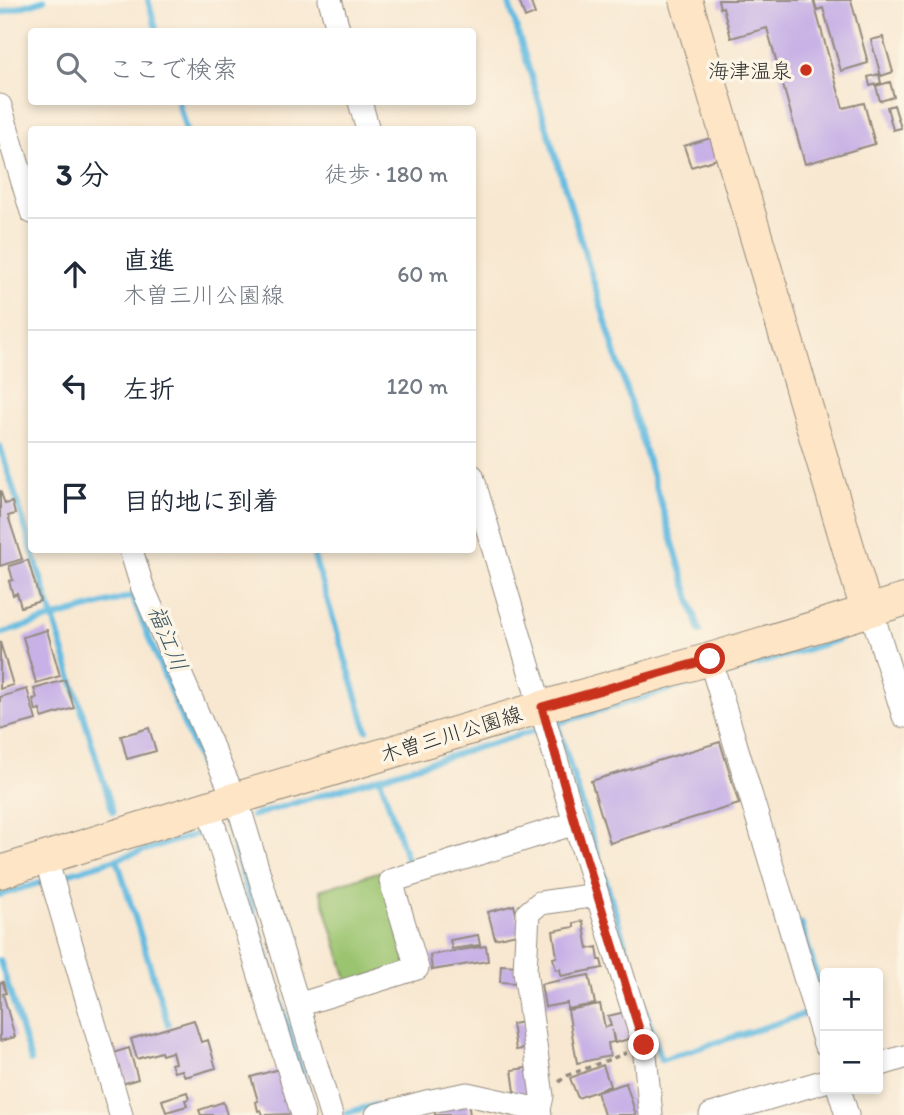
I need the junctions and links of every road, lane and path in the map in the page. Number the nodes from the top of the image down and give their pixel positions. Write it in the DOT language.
graph roads {
  1 [pos="330,0"];
  2 [pos="686,0"];
  3 [pos="338,28"];
  4 [pos="361,105"];
  5 [pos="0,106"];
  6 [pos="368,126"];
  7 [pos="28,199"];
  8 [pos="476,489"];
  9 [pos="132,553"];
  10 [pos="904,600"];
  11 [pos="869,610"];
  12 [pos="710,659"];
  13 [pos="542,707"];
  14 [pos="904,716"];
  15 [pos="221,803"];
  16 [pos="575,823"];
  17 [pos="46,859"];
  18 [pos="0,873"];
  19 [pos="597,895"];
  20 [pos="298,1005"];
  21 [pos="821,1031"];
  22 [pos="644,1045"];
  23 [pos="904,1057"];
  24 [pos="883,1063"];
  25 [pos="820,1082"];
  26 [pos="841,1094"];
  27 [pos="540,1107"];
  28 [pos="121,1115"];
  29 [pos="303,1115"];
  30 [pos="331,1115"];
  31 [pos="377,1115"];
  32 [pos="651,1115"];
  33 [pos="711,1115"];
  34 [pos="847,1115"];
  1 -- 3 [label="street"];
  2 -- 11 [label="main road"];
  4 -- 6 [label="street"];
  5 -- 7 [label="street"];
  8 -- 13 [label="street"];
  9 -- 15 [label="street"];
  10 -- 11 [label="main road, 木曽三川公園線"];
  11 -- 12 [label="main road, 木曽三川公園線"];
  11 -- 14 [label="street"];
  12 -- 13 [label="main road, 木曽三川公園線"];
  12 -- 21 [label="street"];
  13 -- 15 [label="main road, 木曽三川公園線"];
  13 -- 16 [label="street"];
  15 -- 17 [label="main road, 木曽三川公園線"];
  15 -- 20 [label="street"];
  15 -- 29 [label="street"];
  16 -- 19 [label="street"];
  16 -- 20 [label="street"];
  17 -- 18 [label="main road, 木曽三川公園線"];
  17 -- 28 [label="street"];
  19 -- 22 [label="street"];
  19 -- 27 [label="street"];
  20 -- 30 [label="street"];
  22 -- 27 [label="path"];
  22 -- 32 [label="street"];
  23 -- 24 [label="street"];
  25 -- 33 [label="street"];
  26 -- 34 [label="street"];
  27 -- 31 [label="street"];
}
